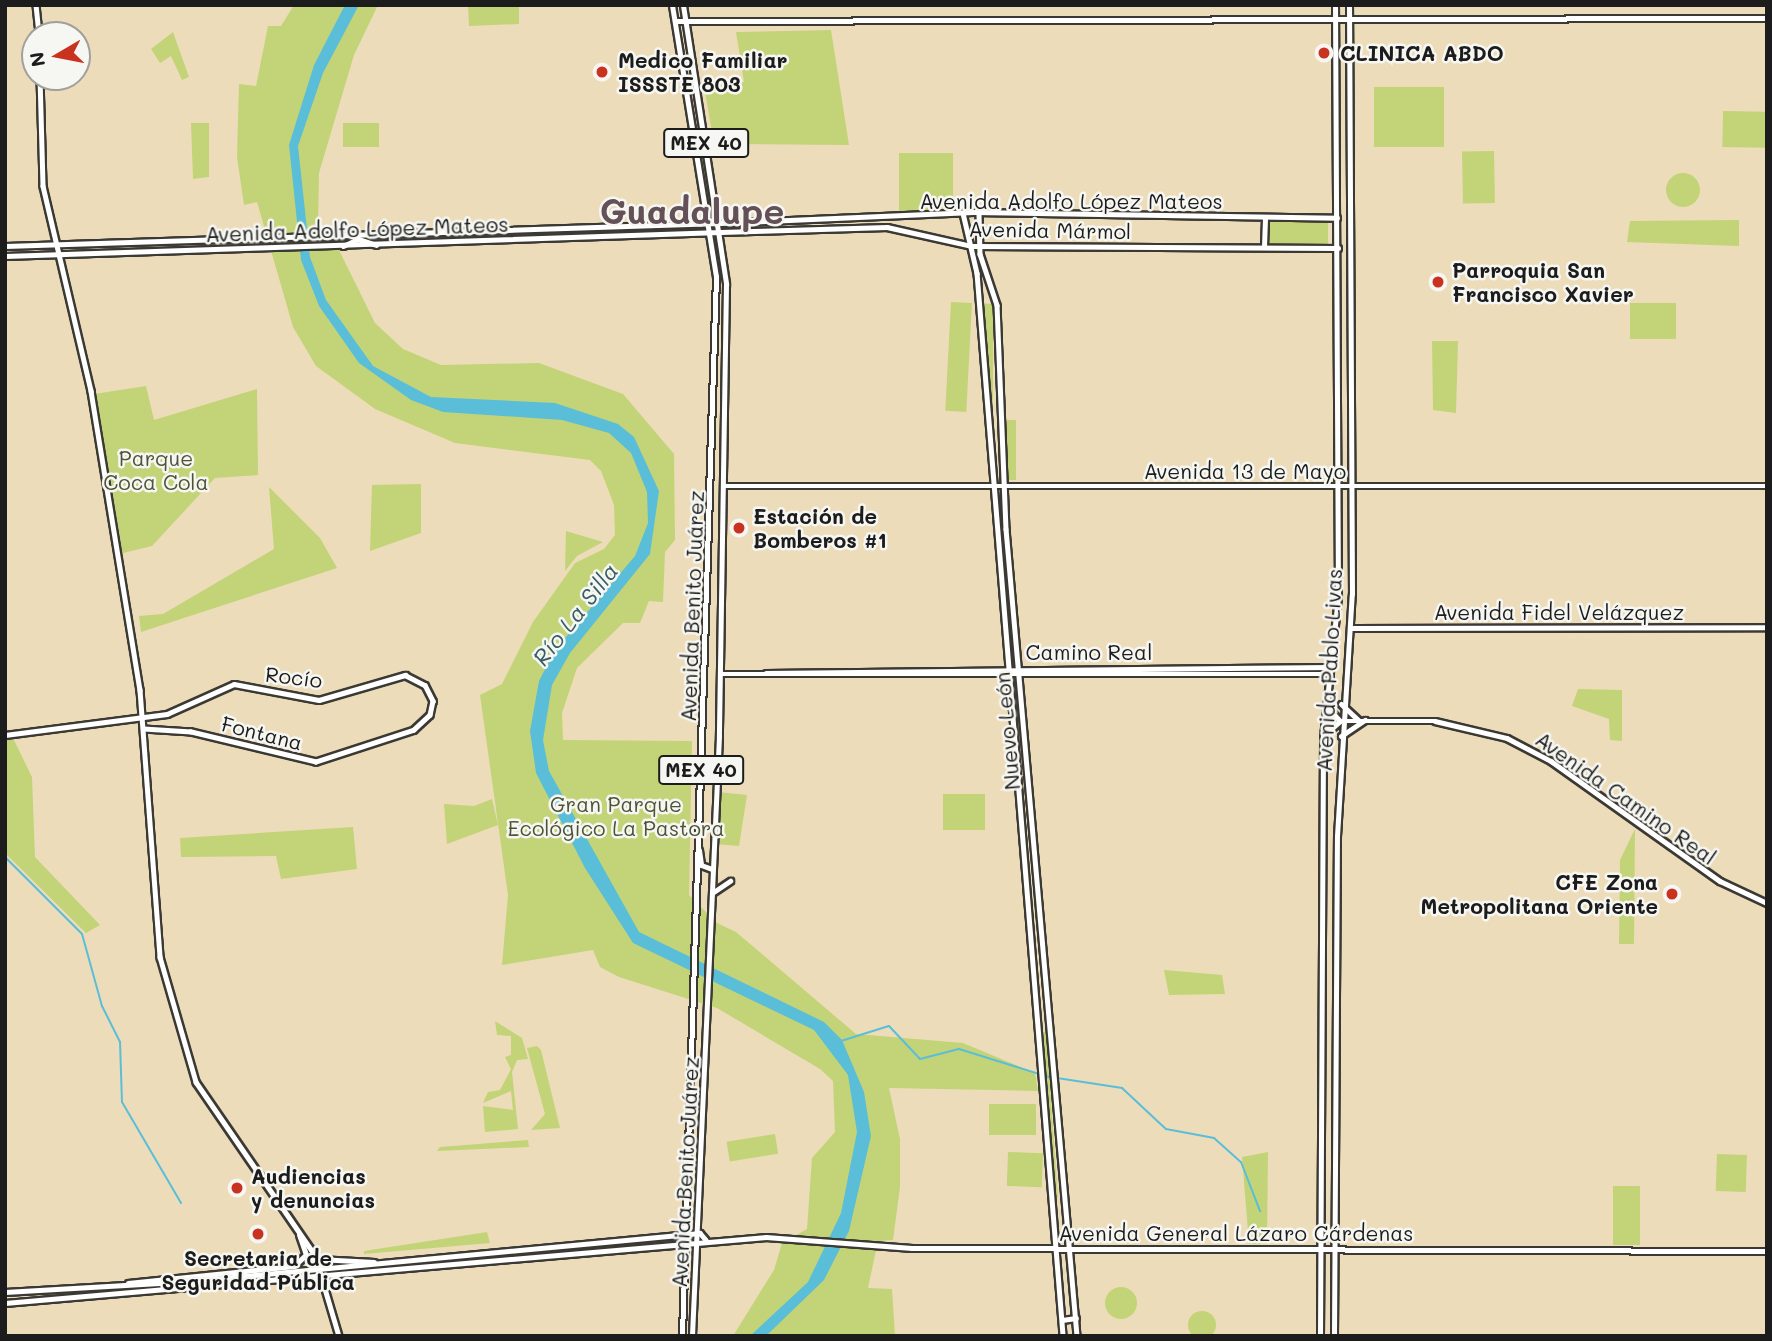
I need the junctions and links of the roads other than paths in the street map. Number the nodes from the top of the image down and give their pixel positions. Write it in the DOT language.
graph roads {
  1 [pos="672,5"];
  2 [pos="683,5"];
  3 [pos="1335,5"];
  4 [pos="1349,5"];
  5 [pos="1767,18"];
  6 [pos="1335,20"];
  7 [pos="1349,20"];
  8 [pos="675,21"];
  9 [pos="686,21"];
  10 [pos="40,91"];
  11 [pos="963,213"];
  12 [pos="979,214"];
  13 [pos="858,218"];
  14 [pos="1265,218"];
  15 [pos="1338,218"];
  16 [pos="708,223"];
  17 [pos="720,223"];
  18 [pos="618,226"];
  19 [pos="865,228"];
  20 [pos="710,232"];
  21 [pos="722,232"];
  22 [pos="618,236"];
  23 [pos="59,245"];
  24 [pos="5,246"];
  25 [pos="972,246"];
  26 [pos="979,246"];
  27 [pos="713,247"];
  28 [pos="724,247"];
  29 [pos="1264,247"];
  30 [pos="1339,248"];
  31 [pos="61,255"];
  32 [pos="5,256"];
  33 [pos="723,486"];
  34 [pos="1767,486"];
  35 [pos="993,487"];
  36 [pos="1003,487"];
  37 [pos="1338,487"];
  38 [pos="1352,487"];
  39 [pos="711,528"];
  40 [pos="722,528"];
  41 [pos="1767,627"];
  42 [pos="1351,628"];
  43 [pos="1018,668"];
  44 [pos="1330,671"];
  45 [pos="1008,672"];
  46 [pos="720,674"];
  47 [pos="1018,675"];
  48 [pos="433,701"];
  49 [pos="1340,702"];
  50 [pos="1326,706"];
  51 [pos="143,717"];
  52 [pos="1362,720"];
  53 [pos="1340,721"];
  54 [pos="144,729"];
  55 [pos="5,734"];
  56 [pos="1323,737"];
  57 [pos="1339,739"];
  58 [pos="696,822"];
  59 [pos="712,869"];
  60 [pos="730,881"];
  61 [pos="710,896"];
  62 [pos="1767,903"];
  63 [pos="1066,1200"];
  64 [pos="1053,1201"];
  65 [pos="291,1219"];
  66 [pos="700,1233"];
  67 [pos="687,1235"];
  68 [pos="703,1241"];
  69 [pos="690,1242"];
  70 [pos="569,1247"];
  71 [pos="1056,1248"];
  72 [pos="1070,1248"];
  73 [pos="1321,1249"];
  74 [pos="1334,1249"];
  75 [pos="1767,1251"];
  76 [pos="552,1254"];
  77 [pos="317,1258"];
  78 [pos="384,1264"];
  79 [pos="257,1269"];
  80 [pos="323,1272"];
  81 [pos="218,1273"];
  82 [pos="266,1274"];
  83 [pos="224,1278"];
  84 [pos="126,1283"];
  85 [pos="100,1285"];
  86 [pos="65,1287"];
  87 [pos="5,1292"];
  88 [pos="102,1295"];
  89 [pos="67,1299"];
  90 [pos="5,1303"];
  91 [pos="1075,1308"];
  92 [pos="1060,1309"];
  93 [pos="1076,1318"];
  94 [pos="1062,1320"];
  95 [pos="339,1336"];
  96 [pos="682,1336"];
  97 [pos="692,1336"];
  98 [pos="1063,1336"];
  99 [pos="1077,1336"];
  100 [pos="1320,1336"];
  101 [pos="1334,1336"];
  1 -- 8 [label="main road, Avenida Benito Juárez / MEX 40"];
  2 -- 9 [label="main road, Avenida Benito Juárez / MEX 40"];
  3 -- 6 [label="main road, Avenida Pablo Livas"];
  4 -- 7 [label="main road, Avenida Pablo Livas"];
  5 -- 7 [label="main road"];
  6 -- 7 [label="main road"];
  6 -- 9 [label="main road"];
  6 -- 15 [label="main road, Avenida Pablo Livas"];
  7 -- 38 [label="main road, Avenida Pablo Livas"];
  8 -- 9 [label="main road"];
  8 -- 16 [label="main road, Avenida Benito Juárez / MEX 40"];
  9 -- 17 [label="main road, Avenida Benito Juárez / MEX 40"];
  10 -- 23 [label="street"];
  11 -- 12 [label="street, Avenida Adolfo López Mateos"];
  11 -- 13 [label="street, Avenida Adolfo López Mateos"];
  11 -- 25 [label="street, Nuevo León"];
  12 -- 14 [label="street, Avenida Adolfo López Mateos"];
  12 -- 26 [label="street, Nuevo León"];
  13 -- 17 [label="street, Avenida Adolfo López Mateos"];
  13 -- 19 [label="street"];
  14 -- 15 [label="street, Avenida Adolfo López Mateos"];
  14 -- 29 [label="street"];
  15 -- 30 [label="main road, Avenida Pablo Livas"];
  16 -- 17 [label="main road, Avenida Adolfo López Mateos"];
  16 -- 18 [label="main road, Avenida Adolfo López Mateos"];
  16 -- 20 [label="main road, Avenida Benito Juárez / MEX 40"];
  17 -- 21 [label="main road, Avenida Benito Juárez / MEX 40"];
  18 -- 22 [label="main road"];
  18 -- 23 [label="main road, Avenida Adolfo López Mateos"];
  19 -- 21 [label="street, Avenida Mármol"];
  19 -- 25 [label="street, Avenida Mármol"];
  20 -- 21 [label="main road, Avenida Adolfo López Mateos"];
  20 -- 22 [label="main road, Avenida Adolfo López Mateos"];
  20 -- 27 [label="main road, Avenida Benito Juárez / MEX 40"];
  21 -- 28 [label="main road, Avenida Benito Juárez / MEX 40"];
  22 -- 31 [label="main road, Avenida Adolfo López Mateos"];
  23 -- 24 [label="main road, Avenida Adolfo López Mateos"];
  23 -- 31 [label="street"];
  25 -- 26 [label="street, Avenida Mármol"];
  25 -- 35 [label="street, Nuevo León"];
  26 -- 29 [label="street, Avenida Mármol"];
  26 -- 36 [label="street, Nuevo León"];
  27 -- 28 [label="main road"];
  27 -- 39 [label="main road, Avenida Benito Juárez / MEX 40"];
  28 -- 33 [label="main road, Avenida Benito Juárez / MEX 40"];
  29 -- 30 [label="street, Avenida Mármol"];
  30 -- 37 [label="main road, Avenida Pablo Livas"];
  31 -- 32 [label="main road, Avenida Adolfo López Mateos"];
  31 -- 51 [label="street"];
  33 -- 35 [label="street, Avenida 13 de Mayo"];
  33 -- 40 [label="main road, Avenida Benito Juárez / MEX 40"];
  34 -- 38 [label="street, Avenida 13 de Mayo"];
  35 -- 36 [label="street, Avenida 13 de Mayo"];
  35 -- 45 [label="street, Nuevo León"];
  36 -- 37 [label="street, Avenida 13 de Mayo"];
  36 -- 43 [label="street, Nuevo León"];
  37 -- 38 [label="street, Avenida 13 de Mayo"];
  37 -- 44 [label="main road, Avenida Pablo Livas"];
  38 -- 42 [label="main road, Avenida Pablo Livas"];
  39 -- 40 [label="main road"];
  39 -- 58 [label="main road, Avenida Benito Juárez / MEX 40"];
  40 -- 46 [label="main road, Avenida Benito Juárez / MEX 40"];
  41 -- 42 [label="street, Avenida Fidel Velázquez"];
  42 -- 49 [label="main road, Avenida Pablo Livas"];
  43 -- 44 [label="street, Camino Real"];
  43 -- 45 [label="street, Camino Real"];
  43 -- 47 [label="street, Nuevo León"];
  44 -- 47 [label="street, Camino Real"];
  44 -- 50 [label="main road, Avenida Pablo Livas"];
  45 -- 46 [label="street, Camino Real"];
  45 -- 47 [label="street, Camino Real"];
  45 -- 64 [label="street, Nuevo León"];
  46 -- 59 [label="main road, Avenida Benito Juárez / MEX 40"];
  47 -- 63 [label="street, Nuevo León"];
  48 -- 51 [label="street, Rocío"];
  48 -- 54 [label="street, Fontana"];
  49 -- 52 [label="main road"];
  49 -- 53 [label="main road, Avenida Pablo Livas"];
  50 -- 53 [label="main road"];
  50 -- 56 [label="main road, Avenida Pablo Livas"];
  51 -- 54 [label="street"];
  51 -- 55 [label="street, Rocío"];
  52 -- 53 [label="street, Avenida Camino Real"];
  52 -- 57 [label="main road"];
  52 -- 62 [label="street, Avenida Camino Real"];
  53 -- 56 [label="main road"];
  53 -- 57 [label="main road, Avenida Pablo Livas"];
  54 -- 65 [label="street"];
  56 -- 73 [label="main road, Avenida Pablo Livas"];
  57 -- 74 [label="main road, Avenida Pablo Livas"];
  58 -- 59 [label="main road"];
  58 -- 67 [label="main road, Avenida Benito Juárez / MEX 40"];
  59 -- 61 [label="main road, Avenida Benito Juárez / MEX 40"];
  60 -- 61 [label="main road"];
  61 -- 66 [label="main road, Avenida Benito Juárez / MEX 40"];
  63 -- 64 [label="street"];
  63 -- 72 [label="street, Nuevo León"];
  64 -- 71 [label="street, Nuevo León"];
  65 -- 77 [label="street"];
  65 -- 79 [label="street"];
  66 -- 67 [label="street, Avenida General Lázaro Cárdenas"];
  66 -- 68 [label="main road, Avenida Benito Juárez / MEX 40"];
  67 -- 69 [label="main road, Avenida Benito Juárez / MEX 40"];
  67 -- 70 [label="street, Avenida General Lázaro Cárdenas"];
  68 -- 69 [label="street, Avenida General Lázaro Cárdenas"];
  68 -- 71 [label="street, Avenida General Lázaro Cárdenas"];
  68 -- 97 [label="main road, Avenida Benito Juárez / MEX 40"];
  69 -- 76 [label="street, Avenida General Lázaro Cárdenas"];
  69 -- 96 [label="main road, Avenida Benito Juárez / MEX 40"];
  70 -- 76 [label="street"];
  70 -- 78 [label="street, Avenida General Lázaro Cárdenas"];
  71 -- 72 [label="street, Avenida General Lázaro Cárdenas"];
  71 -- 92 [label="street, Nuevo León"];
  72 -- 73 [label="street, Avenida General Lázaro Cárdenas"];
  72 -- 91 [label="street, Nuevo León"];
  73 -- 74 [label="street, Avenida General Lázaro Cárdenas"];
  73 -- 100 [label="main road, Avenida Pablo Livas"];
  74 -- 75 [label="street, Avenida General Lázaro Cárdenas"];
  74 -- 101 [label="main road, Avenida Pablo Livas"];
  76 -- 80 [label="street, Avenida General Lázaro Cárdenas"];
  77 -- 78 [label="street"];
  77 -- 80 [label="street"];
  78 -- 80 [label="street, Avenida General Lázaro Cárdenas"];
  79 -- 81 [label="street"];
  79 -- 82 [label="street"];
  80 -- 82 [label="street, Avenida General Lázaro Cárdenas"];
  80 -- 88 [label="street, Avenida General Lázaro Cárdenas"];
  80 -- 95 [label="street"];
  81 -- 83 [label="street"];
  81 -- 84 [label="street"];
  82 -- 83 [label="street, Avenida General Lázaro Cárdenas"];
  83 -- 84 [label="street, Avenida General Lázaro Cárdenas"];
  84 -- 85 [label="street, Avenida General Lázaro Cárdenas"];
  85 -- 86 [label="street, Avenida General Lázaro Cárdenas"];
  85 -- 88 [label="street"];
  86 -- 87 [label="street, Avenida General Lázaro Cárdenas"];
  86 -- 89 [label="street"];
  88 -- 89 [label="street, Avenida General Lázaro Cárdenas"];
  89 -- 90 [label="street, Avenida General Lázaro Cárdenas"];
  91 -- 92 [label="street"];
  91 -- 93 [label="street, Nuevo León"];
  92 -- 94 [label="street, Nuevo León"];
  93 -- 94 [label="street"];
  93 -- 99 [label="street, Nuevo León"];
  94 -- 98 [label="street, Nuevo León"];
}
